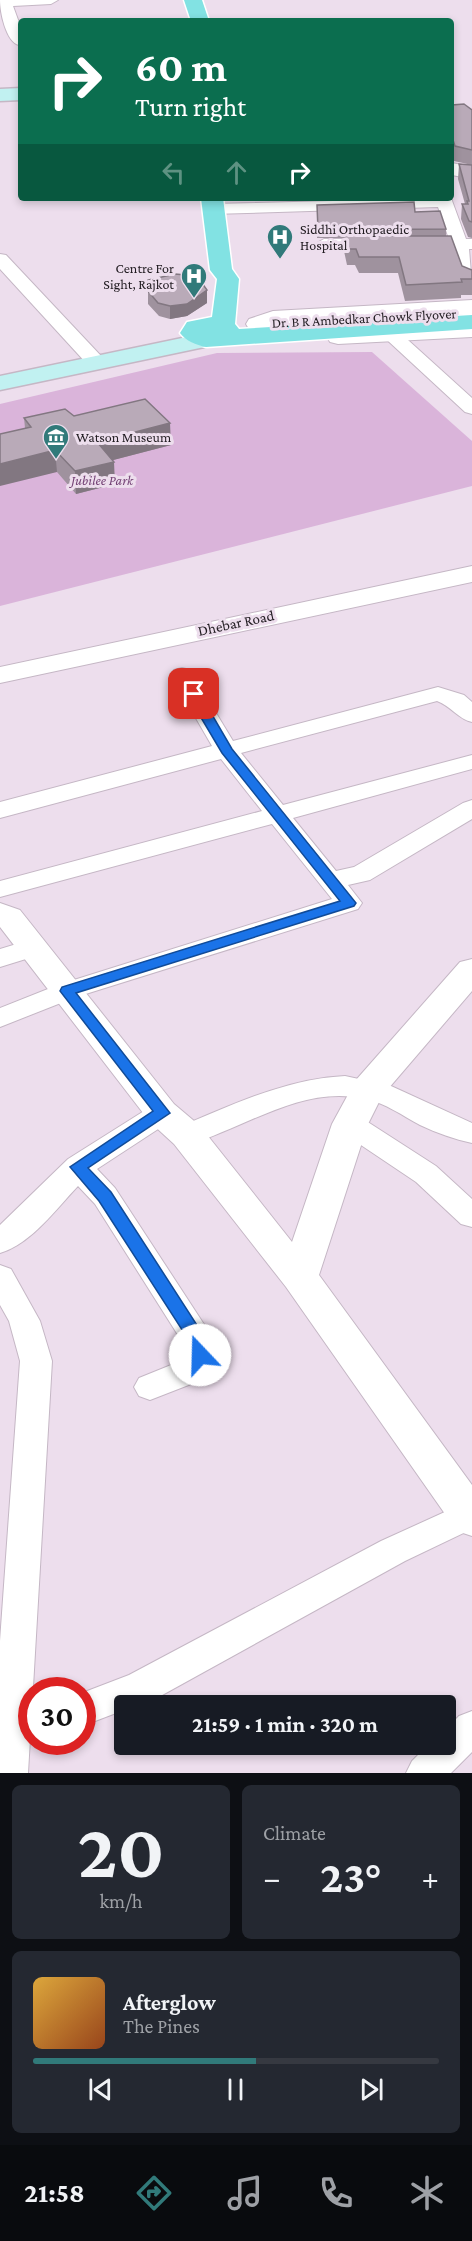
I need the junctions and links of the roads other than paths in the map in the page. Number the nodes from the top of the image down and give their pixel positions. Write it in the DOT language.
graph roads {
  1 [pos="51,0"];
  2 [pos="193,0"];
  3 [pos="2,2"];
  4 [pos="199,18"];
  5 [pos="18,39"];
  6 [pos="18,94"];
  7 [pos="0,95"];
  8 [pos="366,201"];
  9 [pos="444,201"];
  10 [pos="212,203"];
  11 [pos="324,244"];
  12 [pos="466,245"];
  13 [pos="0,259"];
  14 [pos="472,281"];
  15 [pos="472,307"];
  16 [pos="472,312"];
  17 [pos="472,322"];
  18 [pos="294,326"];
  19 [pos="258,329"];
  20 [pos="214,330"];
  21 [pos="472,330"];
  22 [pos="392,335"];
  23 [pos="90,356"];
  24 [pos="0,370"];
  25 [pos="0,383"];
  26 [pos="472,408"];
  27 [pos="472,561"];
  28 [pos="472,574"];
  29 [pos="0,662"];
  30 [pos="0,675"];
  31 [pos="182,675"];
  32 [pos="472,715"];
  33 [pos="226,750"];
  34 [pos="472,762"];
  35 [pos="472,808"];
  36 [pos="0,810"];
  37 [pos="279,816"];
  38 [pos="330,880"];
  39 [pos="2,902"];
  40 [pos="17,953"];
  41 [pos="472,970"];
  42 [pos="67,991"];
  43 [pos="0,1018"];
  44 [pos="368,1089"];
  45 [pos="175,1124"];
  46 [pos="350,1124"];
  47 [pos="472,1133"];
  48 [pos="78,1167"];
  49 [pos="472,1216"];
  50 [pos="0,1242"];
  51 [pos="299,1276"];
  52 [pos="0,1277"];
  53 [pos="150,1387"];
  54 [pos="471,1516"];
  55 [pos="8,1643"];
  56 [pos="18,1705"];
  57 [pos="96,1705"];
  58 [pos="472,1728"];
  59 [pos="18,1743"];
  60 [pos="9,1773"];
  61 [pos="425,1773"];
  1 -- 3 [label="street"];
  2 -- 4 [label="main road"];
  3 -- 5 [label="street"];
  6 -- 7 [label="main road"];
  8 -- 10 [label="street"];
  9 -- 12 [label="street"];
  10 -- 20 [label="main road"];
  11 -- 12 [label="street"];
  12 -- 14 [label="street"];
  13 -- 23 [label="street"];
  15 -- 19 [label="street"];
  16 -- 18 [label="main road, Dr. B R Ambedkar Chowk Flyover"];
  17 -- 18 [label="main road, Dr. B R Ambedkar Chowk Flyover"];
  18 -- 19 [label="main road, Dr. B R Ambedkar Chowk Flyover"];
  19 -- 20 [label="main road, Dr. B R Ambedkar Chowk Flyover"];
  19 -- 22 [label="street"];
  20 -- 23 [label="main road"];
  21 -- 22 [label="street"];
  22 -- 26 [label="street"];
  23 -- 24 [label="main road"];
  23 -- 25 [label="main road"];
  27 -- 29 [label="street, Dhebar Road"];
  28 -- 30 [label="street, Dhebar Road"];
  31 -- 33 [label="street"];
  32 -- 33 [label="street"];
  33 -- 36 [label="street"];
  33 -- 37 [label="street"];
  34 -- 37 [label="street"];
  35 -- 38 [label="street"];
  37 -- 38 [label="street"];
  37 -- 39 [label="street"];
  38 -- 42 [label="street"];
  39 -- 40 [label="street"];
  40 -- 42 [label="street"];
  41 -- 44 [label="street"];
  42 -- 43 [label="street"];
  42 -- 45 [label="street"];
  44 -- 45 [label="street"];
  44 -- 46 [label="street"];
  44 -- 47 [label="street"];
  45 -- 48 [label="street"];
  45 -- 51 [label="street"];
  46 -- 49 [label="street"];
  46 -- 51 [label="street"];
  48 -- 50 [label="street"];
  48 -- 53 [label="street"];
  51 -- 54 [label="street"];
  52 -- 55 [label="street"];
  54 -- 57 [label="street"];
  55 -- 56 [label="street"];
  58 -- 61 [label="street"];
  59 -- 60 [label="street"];
}
